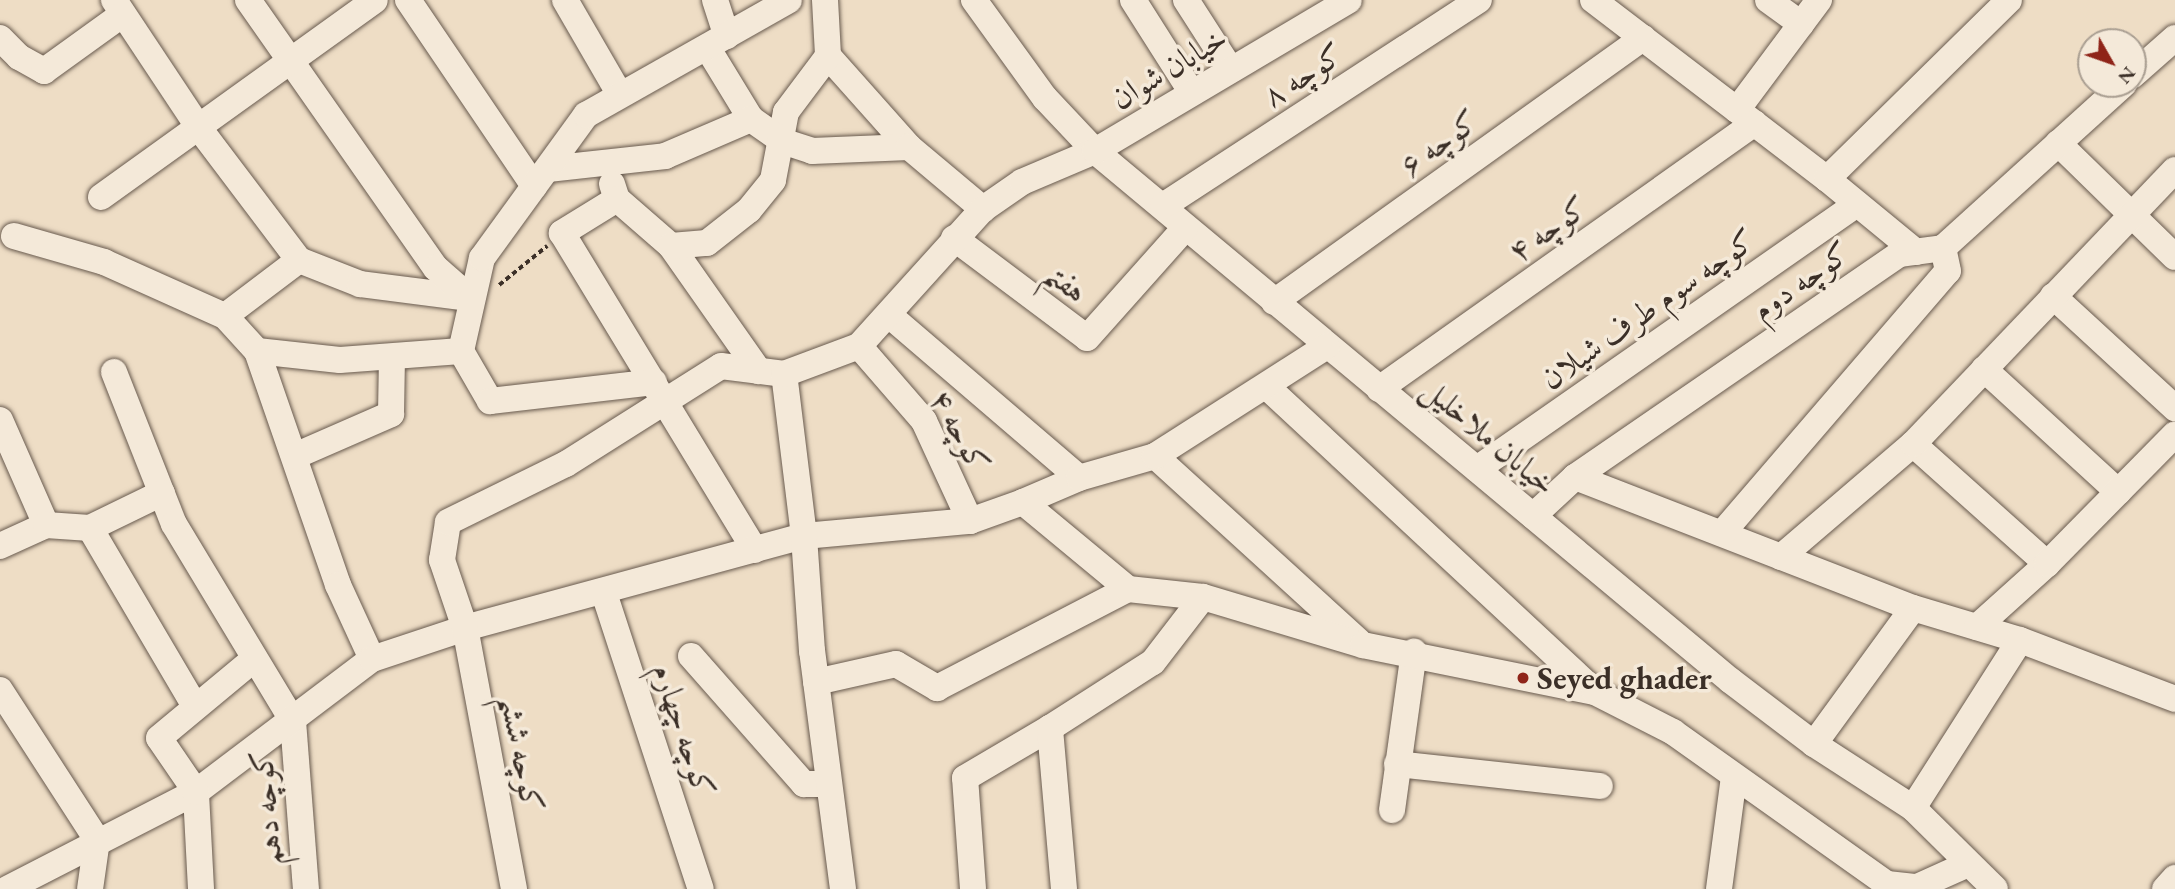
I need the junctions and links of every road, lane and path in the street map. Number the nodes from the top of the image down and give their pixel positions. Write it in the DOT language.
graph roads {
  1 [pos="248,0"];
  2 [pos="375,0"];
  3 [pos="408,0"];
  4 [pos="565,0"];
  5 [pos="715,0"];
  6 [pos="789,0"];
  7 [pos="825,0"];
  8 [pos="974,0"];
  9 [pos="1133,0"];
  10 [pos="1186,0"];
  11 [pos="1349,0"];
  12 [pos="1479,0"];
  13 [pos="1593,0"];
  14 [pos="1768,0"];
  15 [pos="1819,0"];
  16 [pos="2009,0"];
  17 [pos="118,7"];
  18 [pos="1801,24"];
  19 [pos="0,38"];
  20 [pos="1643,38"];
  21 [pos="2175,38"];
  22 [pos="717,41"];
  23 [pos="828,55"];
  24 [pos="290,62"];
  25 [pos="2147,63"];
  26 [pos="1231,70"];
  27 [pos="619,93"];
  28 [pos="1192,93"];
  29 [pos="2108,98"];
  30 [pos="1746,116"];
  31 [pos="751,119"];
  32 [pos="199,128"];
  33 [pos="782,141"];
  34 [pos="2058,143"];
  35 [pos="909,148"];
  36 [pos="1095,151"];
  37 [pos="606,163"];
  38 [pos="2175,170"];
  39 [pos="541,178"];
  40 [pos="1828,179"];
  41 [pos="101,197"];
  42 [pos="617,199"];
  43 [pos="1857,204"];
  44 [pos="1163,206"];
  45 [pos="982,209"];
  46 [pos="2131,214"];
  47 [pos="1185,228"];
  48 [pos="562,233"];
  49 [pos="14,236"];
  50 [pos="954,238"];
  51 [pos="671,246"];
  52 [pos="1943,248"];
  53 [pos="1916,252"];
  54 [pos="2175,257"];
  55 [pos="299,260"];
  56 [pos="2053,296"];
  57 [pos="470,298"];
  58 [pos="1274,302"];
  59 [pos="225,316"];
  60 [pos="889,316"];
  61 [pos="859,346"];
  62 [pos="1327,346"];
  63 [pos="257,351"];
  64 [pos="460,351"];
  65 [pos="392,358"];
  66 [pos="1984,369"];
  67 [pos="114,372"];
  68 [pos="772,372"];
  69 [pos="1266,386"];
  70 [pos="1379,389"];
  71 [pos="660,391"];
  72 [pos="2175,408"];
  73 [pos="0,419"];
  74 [pos="2175,434"];
  75 [pos="1913,444"];
  76 [pos="295,456"];
  77 [pos="1155,456"];
  78 [pos="1477,469"];
  79 [pos="1575,477"];
  80 [pos="1079,478"];
  81 [pos="2118,492"];
  82 [pos="162,493"];
  83 [pos="1023,502"];
  84 [pos="1533,516"];
  85 [pos="970,521"];
  86 [pos="46,525"];
  87 [pos="90,528"];
  88 [pos="1724,531"];
  89 [pos="804,536"];
  90 [pos="0,546"];
  91 [pos="755,550"];
  92 [pos="1781,557"];
  93 [pos="2047,564"];
  94 [pos="1128,589"];
  95 [pos="604,593"];
  96 [pos="1203,597"];
  97 [pos="1913,608"];
  98 [pos="1977,627"];
  99 [pos="465,628"];
  100 [pos="2020,640"];
  101 [pos="1363,645"];
  102 [pos="1415,652"];
  103 [pos="691,656"];
  104 [pos="254,659"];
  105 [pos="372,659"];
  106 [pos="816,682"];
  107 [pos="0,690"];
  108 [pos="2171,690"];
  109 [pos="1595,692"];
  110 [pos="195,706"];
  111 [pos="293,721"];
  112 [pos="1050,728"];
  113 [pos="1814,744"];
  114 [pos="1397,764"];
  115 [pos="1734,777"];
  116 [pos="828,784"];
  117 [pos="1600,786"];
  118 [pos="196,792"];
  119 [pos="1913,808"];
  120 [pos="1392,810"];
  121 [pos="97,840"];
  122 [pos="1966,865"];
  123 [pos="2175,878"];
  124 [pos="1865,880"];
  125 [pos="7,889"];
  126 [pos="90,889"];
  127 [pos="201,889"];
  128 [pos="306,889"];
  129 [pos="514,889"];
  130 [pos="701,889"];
  131 [pos="843,889"];
  132 [pos="973,889"];
  133 [pos="1064,889"];
  134 [pos="1719,889"];
  135 [pos="1995,889"];
  136 [pos="2165,889"];
  1 -- 24 [label="street"];
  2 -- 24 [label="street"];
  3 -- 39 [label="street"];
  4 -- 27 [label="street"];
  5 -- 22 [label="street"];
  6 -- 22 [label="street"];
  7 -- 23 [label="street"];
  8 -- 36 [label="street, خیابان ملاخلیل"];
  9 -- 28 [label="street"];
  10 -- 26 [label="street"];
  11 -- 26 [label="street, خیابان شوان"];
  12 -- 44 [label="street, کوچه ۸"];
  13 -- 20 [label="street"];
  14 -- 18 [label="street"];
  15 -- 18 [label="street, کوچه ۴"];
  16 -- 40 [label="street"];
  17 -- 19 [label="street"];
  17 -- 32 [label="street"];
  18 -- 30 [label="street, کوچه ۴"];
  20 -- 30 [label="street"];
  20 -- 58 [label="street, کوچه ۶"];
  21 -- 25 [label="street"];
  22 -- 27 [label="street"];
  22 -- 31 [label="street"];
  23 -- 33 [label="street"];
  23 -- 35 [label="street"];
  24 -- 32 [label="street"];
  24 -- 57 [label="street"];
  26 -- 28 [label="street, خیابان شوان"];
  27 -- 39 [label="street"];
  28 -- 36 [label="street, خیابان شوان"];
  29 -- 34 [label="street"];
  30 -- 40 [label="street"];
  30 -- 70 [label="street, کوچه ۴"];
  31 -- 33 [label="street"];
  31 -- 37 [label="street"];
  32 -- 41 [label="street"];
  32 -- 55 [label="street"];
  33 -- 35 [label="street"];
  33 -- 51 [label="street"];
  34 -- 46 [label="street"];
  34 -- 52 [label="street"];
  35 -- 45 [label="street"];
  36 -- 44 [label="street, خیابان ملاخلیل"];
  36 -- 45 [label="street, خیابان شوان"];
  37 -- 39 [label="street"];
  37 -- 42 [label="street"];
  38 -- 46 [label="street"];
  39 -- 57 [label="street"];
  40 -- 43 [label="street"];
  42 -- 48 [label="street"];
  42 -- 51 [label="street"];
  43 -- 53 [label="street"];
  43 -- 78 [label="street, کوچه سوم طرف شیلان"];
  44 -- 47 [label="street, خیابان ملاخلیل"];
  45 -- 50 [label="street, خیابان شوان"];
  46 -- 54 [label="street"];
  46 -- 56 [label="street"];
  47 -- 50 [label="street, هفتم"];
  47 -- 58 [label="street, خیابان ملاخلیل"];
  48 -- 57 [label="path"];
  48 -- 71 [label="street"];
  49 -- 59 [label="street"];
  50 -- 60 [label="street, خیابان شوان"];
  51 -- 68 [label="street"];
  52 -- 53 [label="street, کوچه دوم"];
  52 -- 88 [label="street"];
  53 -- 79 [label="street, کوچه دوم"];
  55 -- 57 [label="street"];
  55 -- 59 [label="street"];
  56 -- 66 [label="street"];
  56 -- 72 [label="street"];
  57 -- 64 [label="street"];
  58 -- 62 [label="street, خیابان ملاخلیل"];
  59 -- 63 [label="street"];
  60 -- 61 [label="street, خیابان شوان"];
  60 -- 80 [label="street"];
  61 -- 68 [label="street"];
  61 -- 85 [label="street, کوچه ۴"];
  62 -- 69 [label="street"];
  62 -- 70 [label="street, خیابان ملاخلیل"];
  63 -- 65 [label="street"];
  63 -- 76 [label="street"];
  64 -- 65 [label="street"];
  64 -- 71 [label="street"];
  65 -- 76 [label="street"];
  66 -- 75 [label="street"];
  66 -- 81 [label="street"];
  67 -- 82 [label="street"];
  68 -- 71 [label="street"];
  68 -- 89 [label="street"];
  69 -- 77 [label="street"];
  69 -- 109 [label="street"];
  70 -- 78 [label="street, خیابان ملاخلیل"];
  71 -- 91 [label="street"];
  71 -- 99 [label="street, کوچه ششم"];
  73 -- 86 [label="street"];
  74 -- 81 [label="street"];
  75 -- 92 [label="street"];
  75 -- 93 [label="street"];
  76 -- 105 [label="street"];
  77 -- 80 [label="street"];
  77 -- 101 [label="street"];
  78 -- 84 [label="street, خیابان ملاخلیل"];
  79 -- 84 [label="street, کوچه دوم"];
  79 -- 88 [label="street"];
  80 -- 83 [label="street"];
  81 -- 93 [label="street"];
  82 -- 87 [label="street"];
  82 -- 104 [label="street"];
  83 -- 85 [label="street"];
  83 -- 94 [label="street"];
  84 -- 113 [label="street, خیابان ملاخلیل"];
  85 -- 89 [label="street"];
  86 -- 87 [label="street"];
  86 -- 90 [label="street"];
  87 -- 110 [label="street"];
  88 -- 92 [label="street"];
  89 -- 91 [label="street"];
  89 -- 106 [label="street"];
  91 -- 95 [label="street"];
  92 -- 97 [label="street"];
  93 -- 98 [label="street"];
  94 -- 96 [label="street"];
  94 -- 106 [label="street"];
  95 -- 99 [label="street"];
  95 -- 130 [label="street, کوچه چهارم"];
  96 -- 101 [label="street"];
  96 -- 112 [label="street"];
  97 -- 98 [label="street"];
  97 -- 113 [label="street"];
  98 -- 100 [label="street"];
  99 -- 105 [label="street"];
  99 -- 129 [label="street, کوچه ششم"];
  100 -- 108 [label="street"];
  100 -- 119 [label="street"];
  101 -- 102 [label="street"];
  102 -- 109 [label="street"];
  102 -- 114 [label="street"];
  103 -- 116 [label="street"];
  104 -- 110 [label="street"];
  104 -- 111 [label="street"];
  105 -- 111 [label="street"];
  106 -- 116 [label="street"];
  107 -- 121 [label="street"];
  109 -- 115 [label="street"];
  110 -- 118 [label="street"];
  111 -- 118 [label="street"];
  111 -- 128 [label="street, کوچه دهم"];
  112 -- 132 [label="street"];
  112 -- 133 [label="street"];
  113 -- 119 [label="street, خیابان ملاخلیل"];
  114 -- 117 [label="street"];
  114 -- 120 [label="street"];
  115 -- 124 [label="street"];
  115 -- 134 [label="street"];
  116 -- 131 [label="street"];
  118 -- 121 [label="street"];
  118 -- 127 [label="street"];
  119 -- 122 [label="street, خیابان ملاخلیل"];
  121 -- 125 [label="street"];
  121 -- 126 [label="street"];
  122 -- 124 [label="street"];
  122 -- 135 [label="street, خیابان ملاخلیل"];
  123 -- 136 [label="street"];
}
